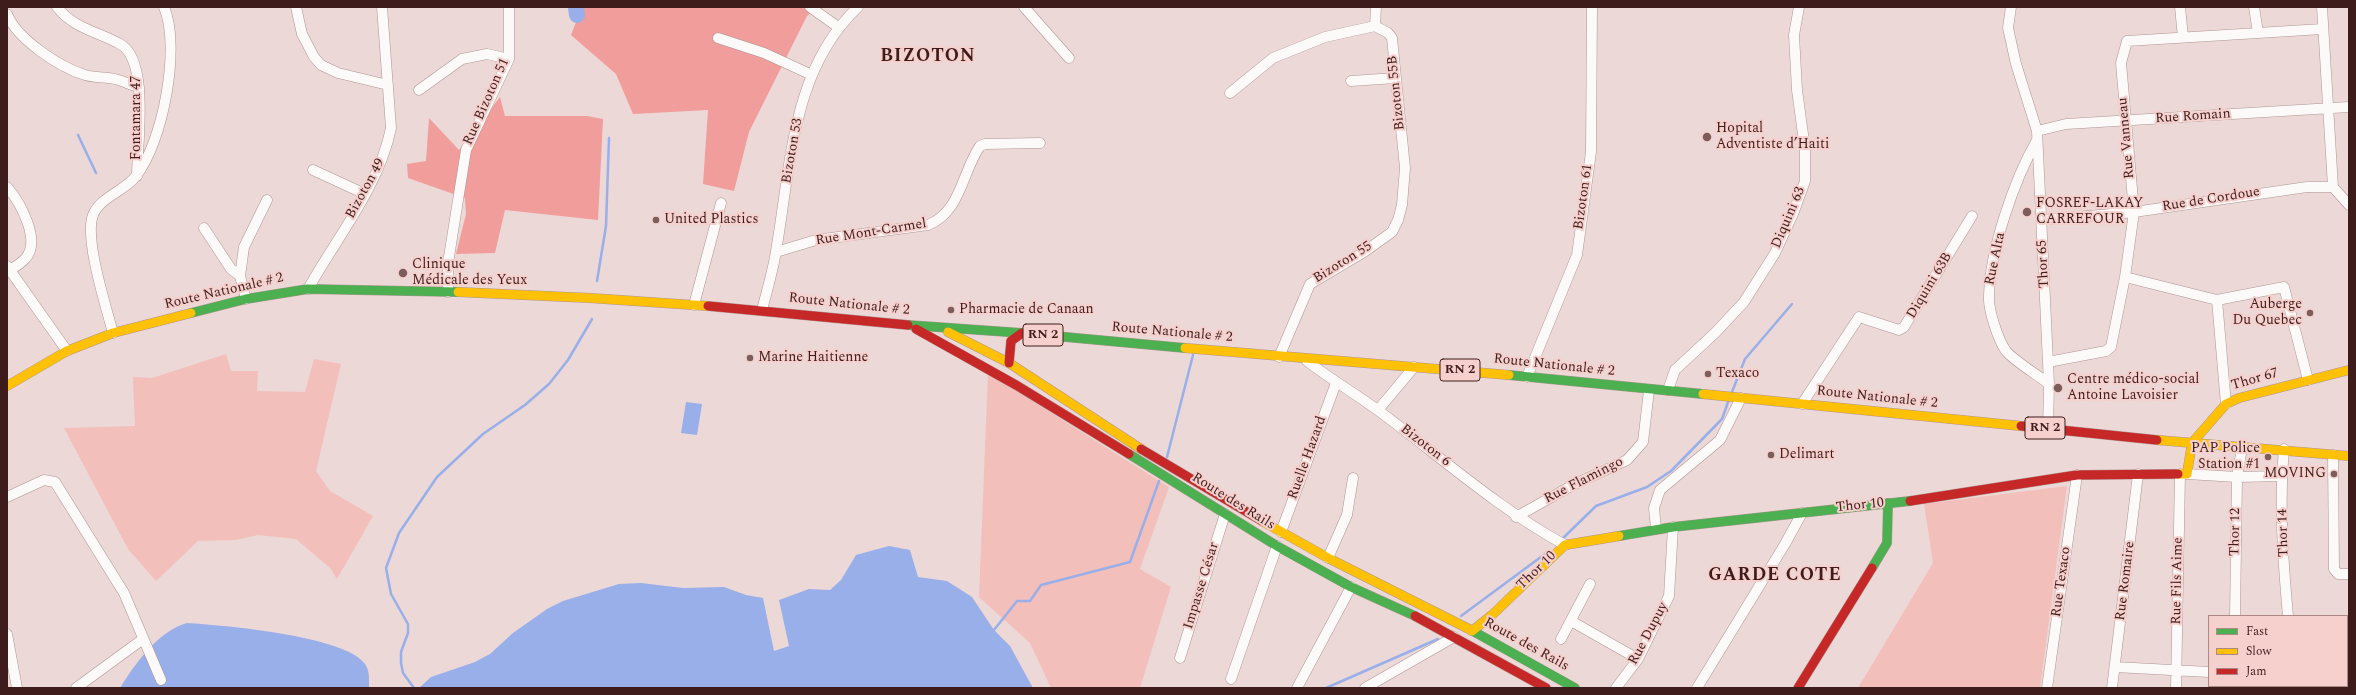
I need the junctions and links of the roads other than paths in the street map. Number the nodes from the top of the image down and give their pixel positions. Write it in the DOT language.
graph roads {
  1 [pos="57,7"];
  2 [pos="174,7"];
  3 [pos="296,7"];
  4 [pos="382,7"];
  5 [pos="509,7"];
  6 [pos="810,7"];
  7 [pos="858,7"];
  8 [pos="1024,7"];
  9 [pos="1376,7"];
  10 [pos="1592,7"];
  11 [pos="1799,7"];
  12 [pos="2011,7"];
  13 [pos="2180,7"];
  14 [pos="2254,7"];
  15 [pos="2322,7"];
  16 [pos="166,12"];
  17 [pos="7,14"];
  18 [pos="1376,26"];
  19 [pos="838,27"];
  20 [pos="2322,29"];
  21 [pos="2258,33"];
  22 [pos="2183,37"];
  23 [pos="718,38"];
  24 [pos="1069,58"];
  25 [pos="509,59"];
  26 [pos="812,75"];
  27 [pos="1396,78"];
  28 [pos="1351,81"];
  29 [pos="388,85"];
  30 [pos="139,87"];
  31 [pos="419,90"];
  32 [pos="1230,93"];
  33 [pos="2349,107"];
  34 [pos="2329,108"];
  35 [pos="2126,122"];
  36 [pos="2037,136"];
  37 [pos="1040,143"];
  38 [pos="312,170"];
  39 [pos="137,176"];
  40 [pos="7,187"];
  41 [pos="2333,187"];
  42 [pos="365,194"];
  43 [pos="267,200"];
  44 [pos="721,203"];
  45 [pos="2349,205"];
  46 [pos="2134,212"];
  47 [pos="1972,216"];
  48 [pos="1398,220"];
  49 [pos="2042,220"];
  50 [pos="204,228"];
  51 [pos="776,252"];
  52 [pos="9,268"];
  53 [pos="240,276"];
  54 [pos="2125,277"];
  55 [pos="308,289"];
  56 [pos="448,292"];
  57 [pos="246,299"];
  58 [pos="2217,300"];
  59 [pos="694,305"];
  60 [pos="762,310"];
  61 [pos="912,326"];
  62 [pos="942,329"];
  63 [pos="1022,333"];
  64 [pos="114,334"];
  65 [pos="67,351"];
  66 [pos="1279,357"];
  67 [pos="1306,360"];
  68 [pos="2048,362"];
  69 [pos="1009,363"];
  70 [pos="1414,367"];
  71 [pos="2349,370"];
  72 [pos="1526,377"];
  73 [pos="2308,380"];
  74 [pos="1336,383"];
  75 [pos="2050,384"];
  76 [pos="7,386"];
  77 [pos="1649,390"];
  78 [pos="1668,390"];
  79 [pos="1741,398"];
  80 [pos="1802,404"];
  81 [pos="2226,404"];
  82 [pos="1378,410"];
  83 [pos="2048,429"];
  84 [pos="2192,443"];
  85 [pos="2242,448"];
  86 [pos="2284,449"];
  87 [pos="2333,454"];
  88 [pos="2349,456"];
  89 [pos="2138,474"];
  90 [pos="2183,474"];
  91 [pos="2077,475"];
  92 [pos="2282,476"];
  93 [pos="2237,477"];
  94 [pos="1353,478"];
  95 [pos="7,497"];
  96 [pos="1888,504"];
  97 [pos="1802,513"];
  98 [pos="1225,514"];
  99 [pos="1516,517"];
  100 [pos="1673,527"];
  101 [pos="1656,530"];
  102 [pos="1281,532"];
  103 [pos="1565,544"];
  104 [pos="1277,546"];
  105 [pos="1328,558"];
  106 [pos="2349,574"];
  107 [pos="1590,584"];
  108 [pos="1351,587"];
  109 [pos="2235,615"];
  110 [pos="2288,615"];
  111 [pos="1571,621"];
  112 [pos="1469,629"];
  113 [pos="7,634"];
  114 [pos="1454,637"];
  115 [pos="143,639"];
  116 [pos="1561,640"];
  117 [pos="1180,658"];
  118 [pos="1638,659"];
  119 [pos="2115,667"];
  120 [pos="2176,670"];
  121 [pos="2208,672"];
  122 [pos="1231,679"];
  123 [pos="161,680"];
  124 [pos="17,688"];
  125 [pos="76,688"];
  126 [pos="1297,688"];
  127 [pos="1366,688"];
  128 [pos="1546,688"];
  129 [pos="1575,688"];
  130 [pos="1616,688"];
  131 [pos="1697,688"];
  132 [pos="1798,688"];
  133 [pos="2047,688"];
  134 [pos="2112,688"];
  135 [pos="2176,688"];
  1 -- 30 [label="street, Fontamara 47"];
  2 -- 16 [label="street"];
  3 -- 29 [label="street"];
  4 -- 29 [label="street, Bizoton 49"];
  5 -- 25 [label="street, Rue Bizoton 51"];
  6 -- 19 [label="street"];
  7 -- 19 [label="street, Bizoton 53"];
  8 -- 24 [label="street"];
  9 -- 18 [label="street"];
  10 -- 72 [label="street, Bizoton 61"];
  11 -- 78 [label="street, Diquini 63"];
  12 -- 36 [label="street, Thor 65"];
  13 -- 22 [label="street"];
  14 -- 21 [label="street"];
  15 -- 20 [label="street"];
  16 -- 39 [label="street, Fontamara 47"];
  17 -- 30 [label="street"];
  18 -- 27 [label="street, Bizoton 55B"];
  18 -- 32 [label="street"];
  19 -- 26 [label="street, Bizoton 53"];
  20 -- 21 [label="street, Rue Vanneau"];
  20 -- 34 [label="street"];
  21 -- 22 [label="street, Rue Vanneau"];
  22 -- 35 [label="street, Rue Vanneau"];
  23 -- 26 [label="street"];
  25 -- 31 [label="street"];
  25 -- 56 [label="street, Rue Bizoton 51"];
  26 -- 51 [label="street, Bizoton 53"];
  27 -- 28 [label="street"];
  27 -- 48 [label="street, Bizoton 55B"];
  29 -- 42 [label="street, Bizoton 49"];
  30 -- 39 [label="street, Fontamara 47"];
  33 -- 34 [label="street, Rue Romain"];
  34 -- 35 [label="street, Rue Romain"];
  34 -- 41 [label="street"];
  35 -- 36 [label="street, Rue Romain"];
  35 -- 46 [label="street, Rue Vanneau"];
  36 -- 49 [label="street, Thor 65"];
  36 -- 75 [label="street, Rue Alta"];
  37 -- 51 [label="street, Rue Mont-Carmel"];
  38 -- 42 [label="street"];
  39 -- 64 [label="street, Fontamara 47"];
  40 -- 52 [label="street"];
  41 -- 45 [label="street"];
  41 -- 46 [label="street, Rue de Cordoue"];
  42 -- 55 [label="street, Bizoton 49"];
  43 -- 53 [label="street"];
  44 -- 59 [label="street"];
  46 -- 49 [label="street, Rue de Cordoue"];
  46 -- 54 [label="street, Rue Vanneau"];
  47 -- 80 [label="street, Diquini 63B"];
  48 -- 66 [label="street, Bizoton 55"];
  49 -- 68 [label="street, Thor 65"];
  50 -- 53 [label="street"];
  51 -- 60 [label="street, Bizoton 53"];
  52 -- 65 [label="street"];
  53 -- 57 [label="street"];
  54 -- 58 [label="street"];
  54 -- 68 [label="street, Rue Vanneau"];
  55 -- 56 [label="main road, Route Nationale # 2 / RN 2"];
  55 -- 57 [label="main road, Route Nationale # 2 / RN 2"];
  56 -- 59 [label="main road, Route Nationale # 2 / RN 2"];
  57 -- 64 [label="main road, Route Nationale # 2 / RN 2"];
  58 -- 73 [label="street"];
  58 -- 81 [label="street"];
  59 -- 60 [label="main road, Route Nationale # 2 / RN 2"];
  60 -- 61 [label="main road, Route Nationale # 2 / RN 2"];
  61 -- 62 [label="main road, Route Nationale # 2 / RN 2"];
  61 -- 98 [label="main road, Route des Rails"];
  62 -- 63 [label="main road, Route Nationale # 2 / RN 2"];
  62 -- 69 [label="main road, Route des Rails"];
  63 -- 66 [label="main road, Route Nationale # 2 / RN 2"];
  63 -- 69 [label="main road"];
  64 -- 65 [label="main road, Route Nationale # 2 / RN 2"];
  65 -- 76 [label="main road, Route Nationale # 2 / RN 2"];
  66 -- 67 [label="main road, Route Nationale # 2 / RN 2"];
  67 -- 70 [label="main road, Route Nationale # 2 / RN 2"];
  67 -- 74 [label="street, Bizoton 6"];
  68 -- 75 [label="street, Thor 65"];
  69 -- 102 [label="main road, Route des Rails"];
  70 -- 72 [label="main road, Route Nationale # 2 / RN 2"];
  70 -- 82 [label="street"];
  71 -- 73 [label="main road, Thor 67"];
  72 -- 77 [label="main road, Route Nationale # 2 / RN 2"];
  73 -- 81 [label="main road, Thor 67"];
  74 -- 82 [label="street, Bizoton 6"];
  74 -- 102 [label="street, Ruelle Hazard"];
  75 -- 83 [label="street, Thor 65"];
  77 -- 78 [label="main road, Route Nationale # 2 / RN 2"];
  77 -- 99 [label="street, Rue Flamingo"];
  78 -- 79 [label="main road, Route Nationale # 2 / RN 2"];
  79 -- 80 [label="main road, Route Nationale # 2 / RN 2"];
  79 -- 101 [label="street"];
  80 -- 83 [label="main road, Route Nationale # 2 / RN 2"];
  81 -- 84 [label="main road, Thor 67"];
  82 -- 99 [label="street, Bizoton 6"];
  83 -- 84 [label="main road, Route Nationale # 2 / RN 2"];
  84 -- 85 [label="main road, Route Nationale # 2 / RN 2"];
  84 -- 90 [label="main road"];
  85 -- 86 [label="main road, Route Nationale # 2 / RN 2"];
  85 -- 93 [label="street, Thor 12"];
  86 -- 87 [label="main road, Route Nationale # 2 / RN 2"];
  86 -- 92 [label="street, Thor 14"];
  87 -- 88 [label="main road, Route Nationale # 2 / RN 2"];
  87 -- 106 [label="street"];
  89 -- 90 [label="main road, Thor 10"];
  89 -- 91 [label="main road, Thor 10"];
  89 -- 119 [label="street, Rue Romaire"];
  90 -- 93 [label="street, Thor 10"];
  90 -- 120 [label="street, Rue Fils Aime"];
  91 -- 96 [label="main road, Thor 10"];
  91 -- 133 [label="street, Rue Texaco"];
  92 -- 93 [label="street, Thor 10"];
  92 -- 110 [label="street, Thor 14"];
  93 -- 109 [label="street, Thor 12"];
  94 -- 105 [label="street"];
  95 -- 115 [label="street"];
  96 -- 97 [label="main road, Thor 10"];
  96 -- 132 [label="main road"];
  97 -- 100 [label="main road, Thor 10"];
  97 -- 131 [label="street"];
  98 -- 104 [label="main road, Route des Rails"];
  98 -- 117 [label="street, Impasse César"];
  99 -- 103 [label="street, Bizoton 6"];
  100 -- 101 [label="main road, Thor 10"];
  100 -- 118 [label="street, Rue Dupuy"];
  101 -- 103 [label="main road, Thor 10"];
  102 -- 105 [label="main road, Route des Rails"];
  103 -- 112 [label="main road, Thor 10"];
  104 -- 108 [label="main road, Route des Rails"];
  104 -- 122 [label="street"];
  105 -- 112 [label="main road, Route des Rails"];
  107 -- 111 [label="street"];
  108 -- 114 [label="main road, Route des Rails"];
  108 -- 126 [label="street"];
  111 -- 116 [label="street"];
  111 -- 118 [label="street"];
  112 -- 129 [label="main road, Route des Rails"];
  113 -- 124 [label="street"];
  114 -- 127 [label="street"];
  114 -- 128 [label="main road, Route des Rails"];
  115 -- 123 [label="street"];
  115 -- 125 [label="street"];
  118 -- 130 [label="street, Rue Dupuy"];
  119 -- 120 [label="street"];
  119 -- 134 [label="street, Rue Romaire"];
  120 -- 121 [label="street"];
  120 -- 135 [label="street, Rue Fils Aime"];
}
